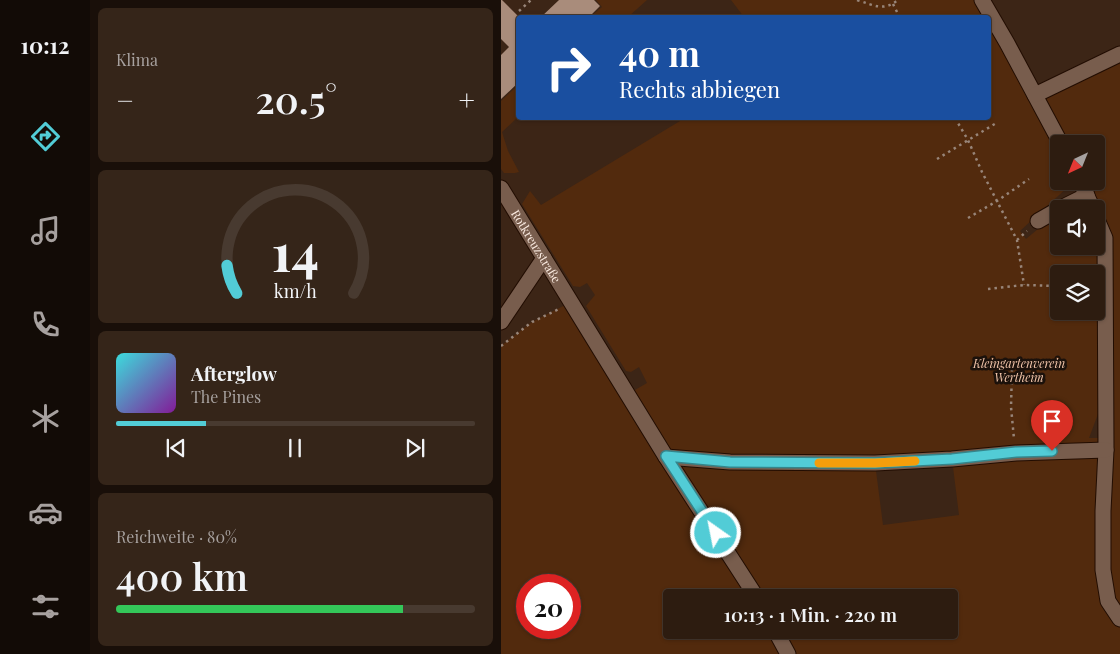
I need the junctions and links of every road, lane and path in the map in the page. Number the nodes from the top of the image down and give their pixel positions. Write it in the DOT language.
graph roads {
  1 [pos="531,0"];
  2 [pos="857,0"];
  3 [pos="898,0"];
  4 [pos="982,0"];
  5 [pos="893,4"];
  6 [pos="519,11"];
  7 [pos="898,15"];
  8 [pos="990,15"];
  9 [pos="991,16"];
  10 [pos="1120,54"];
  11 [pos="1035,95"];
  12 [pos="956,120"];
  13 [pos="998,122"];
  14 [pos="1056,135"];
  15 [pos="968,140"];
  16 [pos="937,159"];
  17 [pos="1029,179"];
  18 [pos="501,188"];
  19 [pos="997,201"];
  20 [pos="1050,214"];
  21 [pos="968,218"];
  22 [pos="1038,221"];
  23 [pos="1105,238"];
  24 [pos="544,258"];
  25 [pos="1024,285"];
  26 [pos="1050,286"];
  27 [pos="988,290"];
  28 [pos="571,302"];
  29 [pos="501,322"];
  30 [pos="501,346"];
  31 [pos="1012,369"];
  32 [pos="1106,450"];
  33 [pos="1016,452"];
  34 [pos="666,456"];
  35 [pos="751,589"];
  36 [pos="1120,619"];
  37 [pos="780,639"];
  38 [pos="788,654"];
  1 -- 6 [label="path"];
  2 -- 5 [label="path"];
  3 -- 5 [label="path"];
  4 -- 8 [label="street"];
  5 -- 7 [label="path"];
  9 -- 11 [label="street"];
  10 -- 11 [label="street"];
  11 -- 14 [label="street"];
  12 -- 15 [label="path"];
  13 -- 15 [label="path"];
  15 -- 16 [label="path"];
  15 -- 19 [label="path"];
  17 -- 19 [label="path"];
  18 -- 24 [label="street, Rotkreuzstraße"];
  19 -- 21 [label="path"];
  19 -- 25 [label="path"];
  20 -- 22 [label="street"];
  23 -- 32 [label="street"];
  24 -- 28 [label="street, Rotkreuzstraße"];
  24 -- 29 [label="street"];
  25 -- 26 [label="path"];
  25 -- 27 [label="path"];
  28 -- 30 [label="path"];
  28 -- 34 [label="street, Rotkreuzstraße"];
  31 -- 33 [label="path"];
  32 -- 33 [label="street"];
  32 -- 36 [label="street"];
  33 -- 34 [label="street"];
  34 -- 35 [label="street, Rotkreuzstraße"];
  37 -- 38 [label="street"];
}
